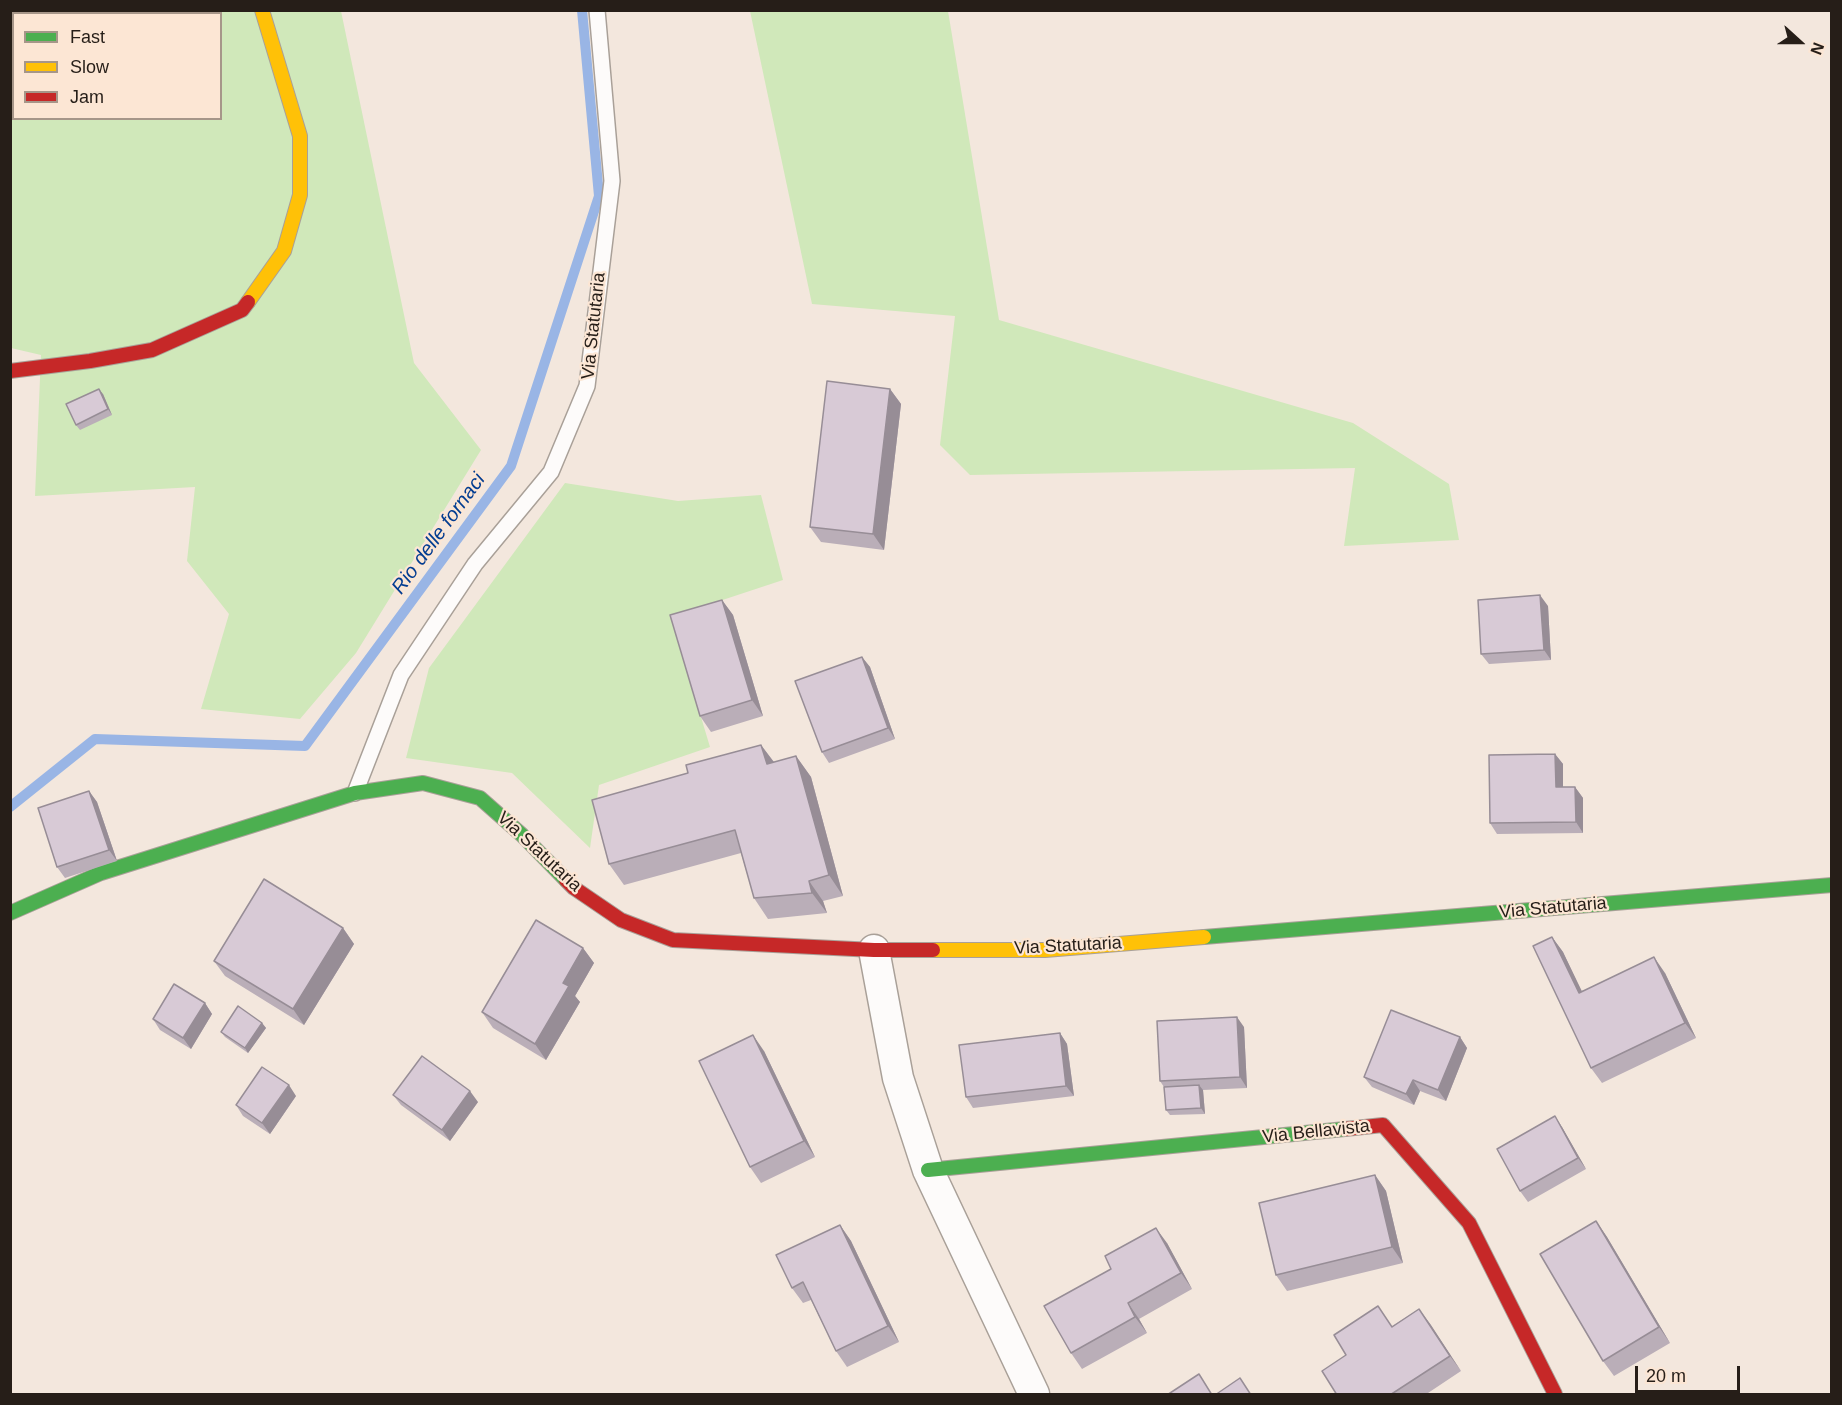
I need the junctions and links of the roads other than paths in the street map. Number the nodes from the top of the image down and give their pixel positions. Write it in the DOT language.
graph roads {
  1 [pos="262,10"];
  2 [pos="597,10"];
  3 [pos="10,371"];
  4 [pos="355,793"];
  5 [pos="1832,885"];
  6 [pos="15,911"];
  7 [pos="874,951"];
  8 [pos="928,1170"];
  9 [pos="1034,1395"];
  10 [pos="1555,1395"];
  1 -- 3 [label="street"];
  2 -- 4 [label="lane, Via Statutaria"];
  4 -- 6 [label="street, Via Statutaria"];
  4 -- 7 [label="street, Via Statutaria"];
  5 -- 7 [label="street, Via Statutaria"];
  7 -- 8 [label="street"];
  8 -- 9 [label="street"];
  8 -- 10 [label="street, Via Bellavista"];
}
